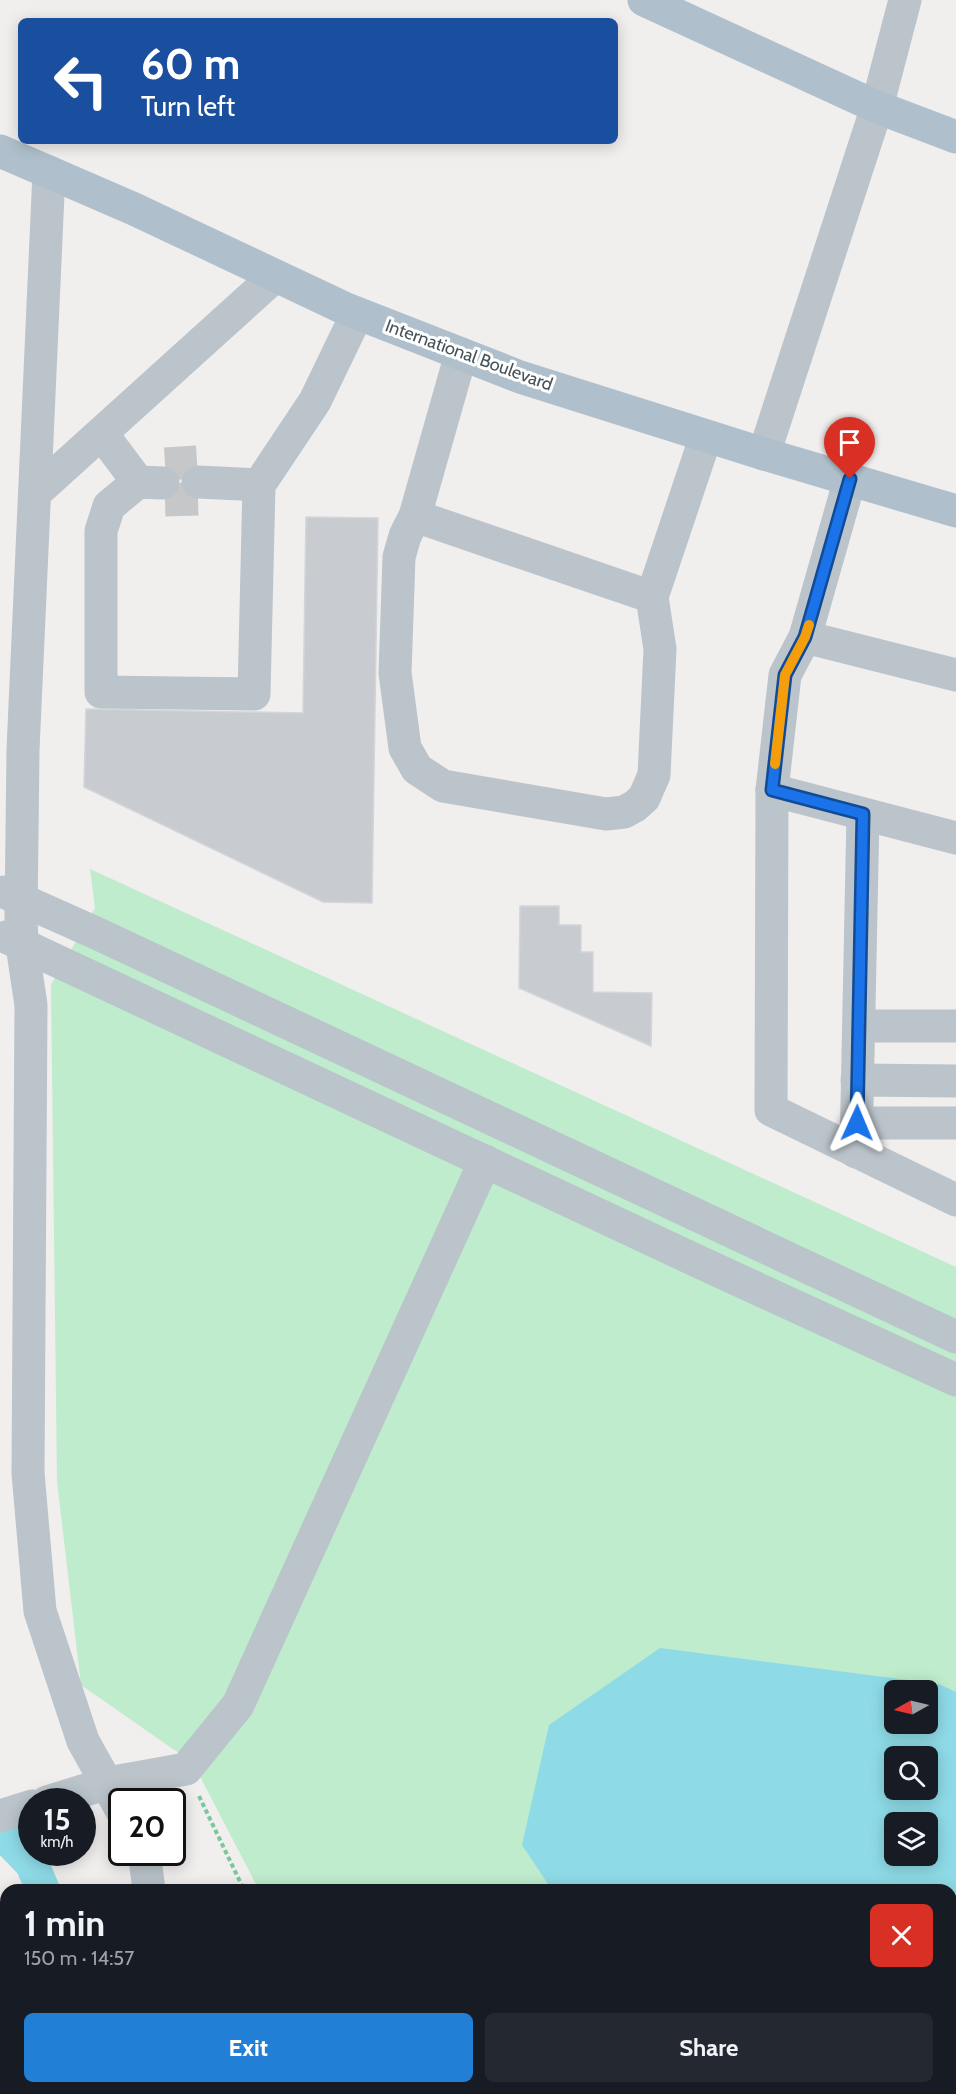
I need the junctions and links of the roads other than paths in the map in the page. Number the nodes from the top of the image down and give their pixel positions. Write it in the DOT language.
graph roads {
  1 [pos="644,0"];
  2 [pos="904,0"];
  3 [pos="877,107"];
  4 [pos="956,137"];
  5 [pos="0,150"];
  6 [pos="49,172"];
  7 [pos="275,276"];
  8 [pos="357,314"];
  9 [pos="461,354"];
  10 [pos="102,434"];
  11 [pos="706,436"];
  12 [pos="764,454"];
  13 [pos="850,479"];
  14 [pos="202,481"];
  15 [pos="259,485"];
  16 [pos="35,493"];
  17 [pos="956,510"];
  18 [pos="415,516"];
  19 [pos="652,597"];
  20 [pos="805,637"];
  21 [pos="956,675"];
  22 [pos="772,790"];
  23 [pos="863,814"];
  24 [pos="956,838"];
  25 [pos="11,895"];
  26 [pos="11,939"];
  27 [pos="859,1026"];
  28 [pos="956,1026"];
  29 [pos="857,1080"];
  30 [pos="956,1081"];
  31 [pos="956,1123"];
  32 [pos="856,1137"];
  33 [pos="485,1161"];
  34 [pos="956,1200"];
  35 [pos="956,1337"];
  36 [pos="956,1380"];
  37 [pos="110,1788"];
  38 [pos="138,1788"];
  39 [pos="18,1810"];
  40 [pos="0,1815"];
  41 [pos="146,1866"];
  42 [pos="148,1884"];
  1 -- 3 [label="main road"];
  2 -- 3 [label="street"];
  3 -- 4 [label="main road"];
  3 -- 12 [label="street"];
  5 -- 6 [label="main road, International Boulevard"];
  6 -- 7 [label="main road, International Boulevard"];
  6 -- 16 [label="street"];
  7 -- 8 [label="main road, International Boulevard"];
  7 -- 10 [label="street"];
  8 -- 9 [label="main road, International Boulevard"];
  8 -- 15 [label="street"];
  9 -- 11 [label="main road, International Boulevard"];
  9 -- 18 [label="street"];
  10 -- 15 [label="street"];
  10 -- 16 [label="street"];
  11 -- 12 [label="main road, International Boulevard"];
  11 -- 19 [label="street"];
  12 -- 13 [label="main road, International Boulevard"];
  13 -- 17 [label="main road, International Boulevard"];
  13 -- 20 [label="street"];
  14 -- 15 [label="street"];
  16 -- 25 [label="street"];
  18 -- 19 [label="street"];
  18 -- 19 [label="street"];
  20 -- 21 [label="street"];
  20 -- 22 [label="street"];
  22 -- 23 [label="street"];
  22 -- 32 [label="street"];
  23 -- 24 [label="street"];
  23 -- 27 [label="street"];
  25 -- 26 [label="street"];
  25 -- 35 [label="street"];
  26 -- 33 [label="street"];
  26 -- 37 [label="street"];
  27 -- 28 [label="street"];
  27 -- 29 [label="street"];
  29 -- 30 [label="street"];
  29 -- 32 [label="street"];
  31 -- 32 [label="street"];
  32 -- 34 [label="street"];
  33 -- 36 [label="street"];
  33 -- 38 [label="street"];
  39 -- 40 [label="street"];
  41 -- 42 [label="street"];
}
